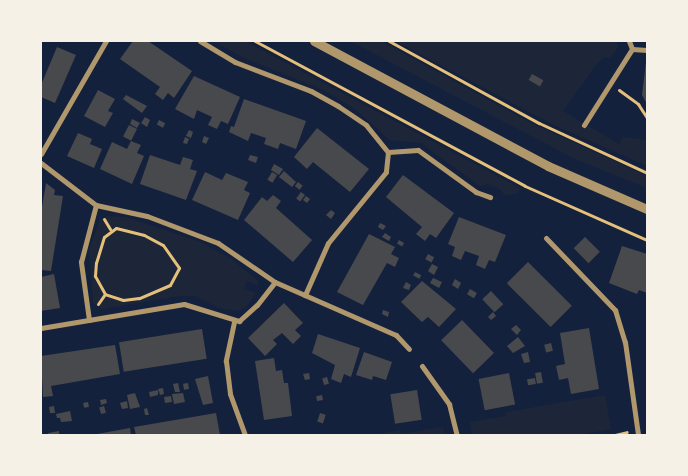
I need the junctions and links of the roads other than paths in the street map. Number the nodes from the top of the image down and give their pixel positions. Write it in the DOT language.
graph roads {
  1 [pos="106,41"];
  2 [pos="200,41"];
  3 [pos="314,41"];
  4 [pos="629,41"];
  5 [pos="632,49"];
  6 [pos="647,50"];
  7 [pos="584,125"];
  8 [pos="388,152"];
  9 [pos="41,154"];
  10 [pos="41,163"];
  11 [pos="490,197"];
  12 [pos="96,205"];
  13 [pos="647,209"];
  14 [pos="546,238"];
  15 [pos="275,282"];
  16 [pos="304,295"];
  17 [pos="88,320"];
  18 [pos="234,322"];
  19 [pos="41,328"];
  20 [pos="409,349"];
  21 [pos="422,366"];
  22 [pos="244,435"];
  23 [pos="457,435"];
  24 [pos="638,435"];
  1 -- 9 [label="street"];
  2 -- 8 [label="street"];
  3 -- 13 [label="street"];
  4 -- 5 [label="street"];
  5 -- 6 [label="street"];
  5 -- 7 [label="street"];
  8 -- 11 [label="street"];
  8 -- 16 [label="street"];
  10 -- 12 [label="street"];
  12 -- 15 [label="street"];
  12 -- 17 [label="street"];
  14 -- 24 [label="street"];
  15 -- 16 [label="street"];
  15 -- 18 [label="street"];
  16 -- 20 [label="street"];
  17 -- 18 [label="street"];
  17 -- 19 [label="street"];
  18 -- 22 [label="street"];
  21 -- 23 [label="street"];
}
